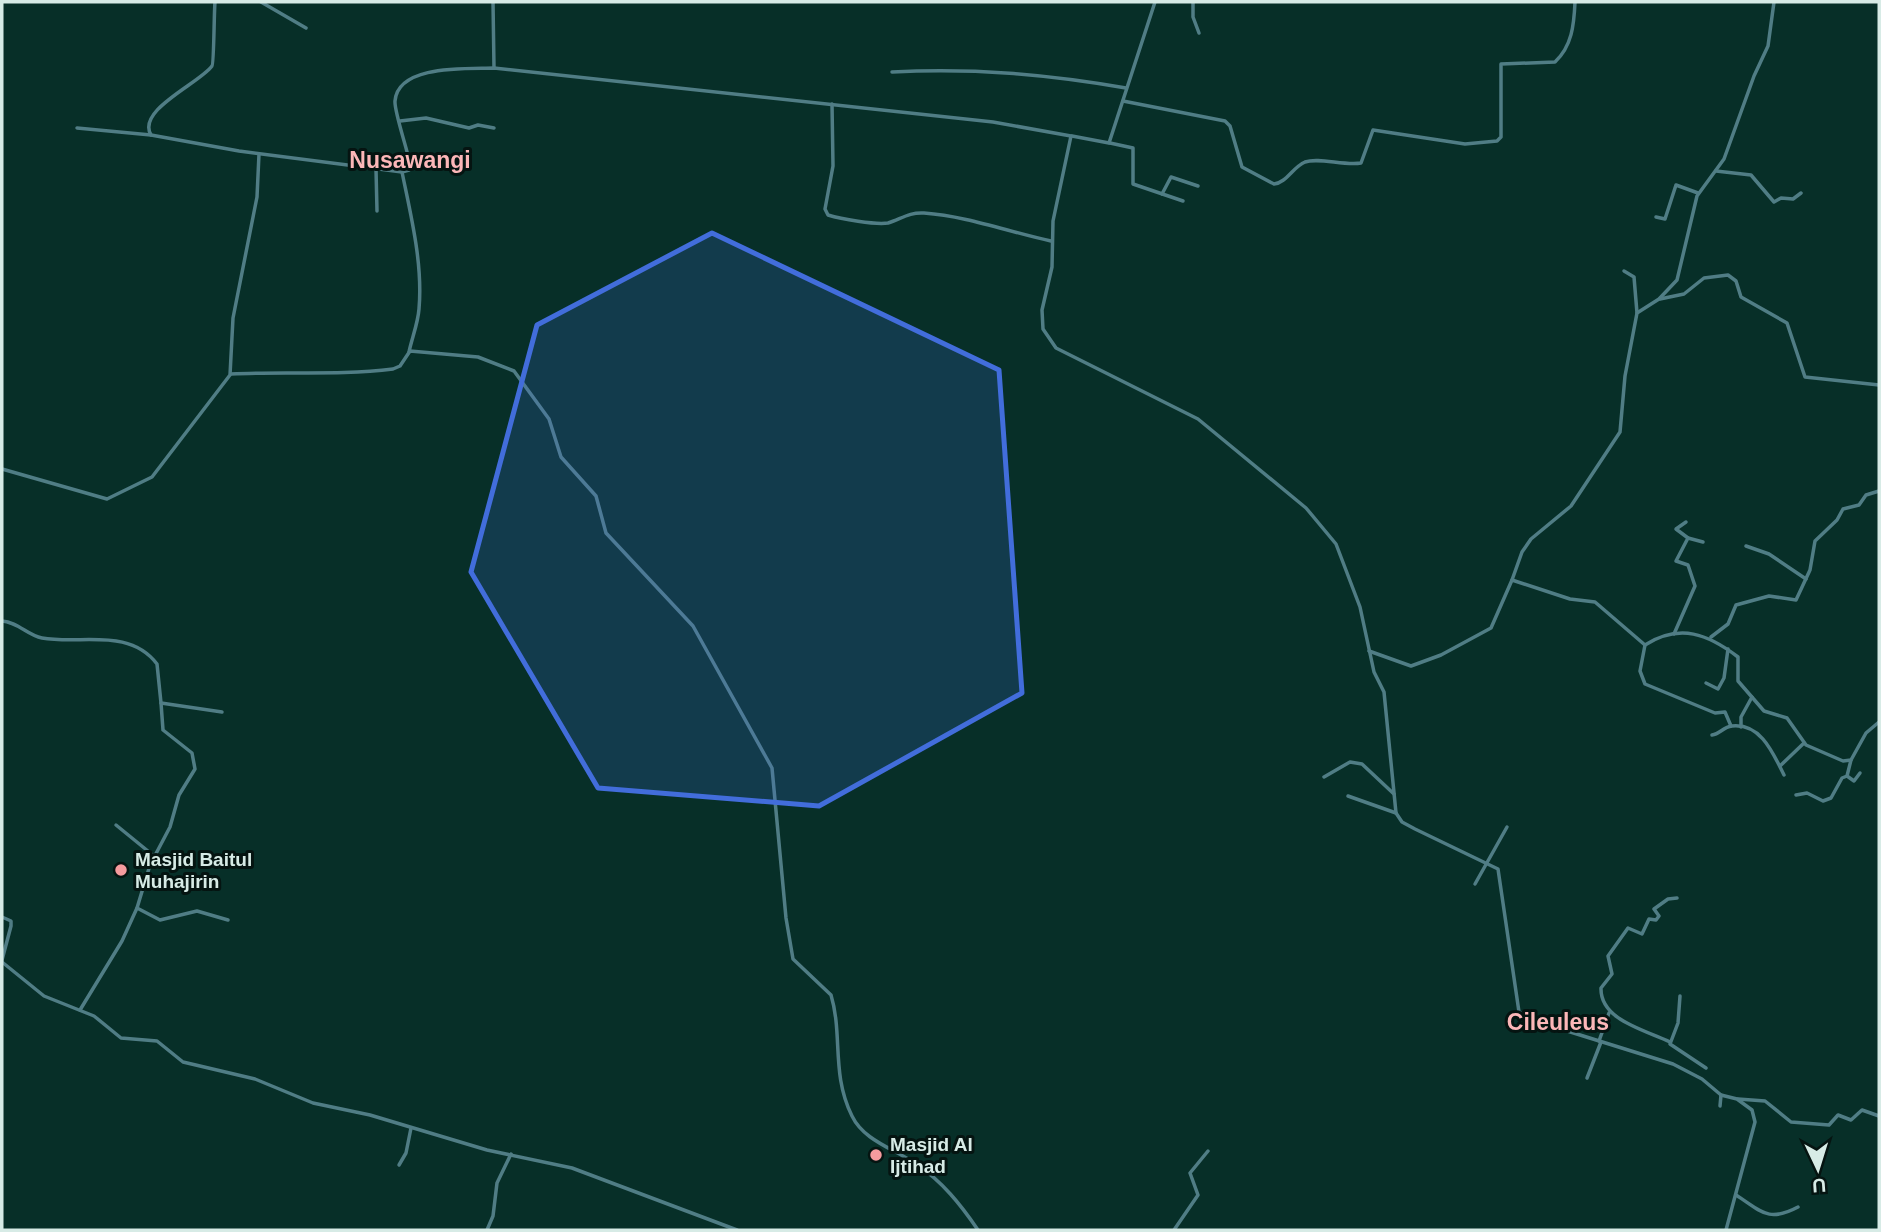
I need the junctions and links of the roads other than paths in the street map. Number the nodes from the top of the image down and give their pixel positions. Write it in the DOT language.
graph roads {
  1 [pos="215,2"];
  2 [pos="262,2"];
  3 [pos="493,2"];
  4 [pos="1155,2"];
  5 [pos="1193,2"];
  6 [pos="1575,2"];
  7 [pos="1774,2"];
  8 [pos="306,28"];
  9 [pos="1199,33"];
  10 [pos="494,68"];
  11 [pos="892,72"];
  12 [pos="1126,88"];
  13 [pos="1123,101"];
  14 [pos="832,104"];
  15 [pos="400,121"];
  16 [pos="78,128"];
  17 [pos="494,128"];
  18 [pos="151,135"];
  19 [pos="1071,136"];
  20 [pos="1109,143"];
  21 [pos="259,153"];
  22 [pos="376,169"];
  23 [pos="1716,171"];
  24 [pos="402,172"];
  25 [pos="1198,186"];
  26 [pos="1698,193"];
  27 [pos="1801,193"];
  28 [pos="1162,194"];
  29 [pos="1183,201"];
  30 [pos="377,211"];
  31 [pos="1656,217"];
  32 [pos="1051,241"];
  33 [pos="1624,271"];
  34 [pos="1659,299"];
  35 [pos="1637,313"];
  36 [pos="409,352"];
  37 [pos="231,374"];
  38 [pos="1879,385"];
  39 [pos="2,469"];
  40 [pos="1879,491"];
  41 [pos="1686,522"];
  42 [pos="1688,538"];
  43 [pos="1703,542"];
  44 [pos="1746,546"];
  45 [pos="1806,579"];
  46 [pos="1513,580"];
  47 [pos="2,621"];
  48 [pos="1674,634"];
  49 [pos="1710,637"];
  50 [pos="1645,645"];
  51 [pos="1728,649"];
  52 [pos="1369,651"];
  53 [pos="1706,683"];
  54 [pos="1752,697"];
  55 [pos="161,703"];
  56 [pos="222,712"];
  57 [pos="1879,722"];
  58 [pos="1731,726"];
  59 [pos="1741,727"];
  60 [pos="1712,735"];
  61 [pos="1804,743"];
  62 [pos="1851,760"];
  63 [pos="1780,766"];
  64 [pos="1860,773"];
  65 [pos="1784,775"];
  66 [pos="1847,776"];
  67 [pos="1324,777"];
  68 [pos="1394,794"];
  69 [pos="1796,794"];
  70 [pos="1348,796"];
  71 [pos="1396,813"];
  72 [pos="116,825"];
  73 [pos="1507,827"];
  74 [pos="154,856"];
  75 [pos="1486,861"];
  76 [pos="1475,884"];
  77 [pos="1677,898"];
  78 [pos="137,908"];
  79 [pos="2,917"];
  80 [pos="228,920"];
  81 [pos="2,961"];
  82 [pos="1680,996"];
  83 [pos="79,1010"];
  84 [pos="1609,1013"];
  85 [pos="1600,1041"];
  86 [pos="1670,1042"];
  87 [pos="1706,1068"];
  88 [pos="1587,1078"];
  89 [pos="1721,1095"];
  90 [pos="1737,1099"];
  91 [pos="1720,1106"];
  92 [pos="1879,1116"];
  93 [pos="411,1128"];
  94 [pos="1208,1151"];
  95 [pos="512,1154"];
  96 [pos="399,1165"];
  97 [pos="1736,1195"];
  98 [pos="1798,1208"];
  99 [pos="488,1230"];
  100 [pos="737,1230"];
  101 [pos="978,1230"];
  102 [pos="1174,1230"];
  103 [pos="1726,1230"];
  1 -- 18 [label="street"];
  2 -- 8 [label="street"];
  3 -- 10 [label="street"];
  4 -- 12 [label="street"];
  5 -- 9 [label="street"];
  6 -- 13 [label="street"];
  7 -- 23 [label="street"];
  10 -- 14 [label="street"];
  10 -- 15 [label="street"];
  11 -- 12 [label="street"];
  12 -- 13 [label="street"];
  13 -- 20 [label="street"];
  14 -- 19 [label="street"];
  14 -- 32 [label="street"];
  15 -- 17 [label="street"];
  15 -- 24 [label="street"];
  16 -- 18 [label="street"];
  18 -- 21 [label="street"];
  19 -- 20 [label="street"];
  19 -- 32 [label="street"];
  20 -- 28 [label="street"];
  21 -- 22 [label="street"];
  21 -- 37 [label="street"];
  22 -- 24 [label="street"];
  22 -- 30 [label="street"];
  23 -- 26 [label="street"];
  23 -- 27 [label="street"];
  24 -- 36 [label="street"];
  25 -- 28 [label="street"];
  26 -- 31 [label="street"];
  26 -- 34 [label="street"];
  28 -- 29 [label="street"];
  32 -- 52 [label="street"];
  33 -- 35 [label="street"];
  34 -- 35 [label="street"];
  34 -- 38 [label="street"];
  35 -- 46 [label="street"];
  36 -- 37 [label="street"];
  36 -- 101 [label="street"];
  37 -- 39 [label="street"];
  40 -- 45 [label="street"];
  41 -- 42 [label="street"];
  42 -- 43 [label="street"];
  42 -- 48 [label="street"];
  44 -- 45 [label="street"];
  45 -- 49 [label="street"];
  46 -- 50 [label="street"];
  46 -- 52 [label="street"];
  47 -- 55 [label="street"];
  48 -- 49 [label="street"];
  48 -- 50 [label="street"];
  49 -- 51 [label="street"];
  50 -- 58 [label="street"];
  51 -- 53 [label="street"];
  51 -- 54 [label="street"];
  52 -- 68 [label="street"];
  54 -- 59 [label="street"];
  54 -- 61 [label="street"];
  55 -- 56 [label="street"];
  55 -- 74 [label="street"];
  57 -- 62 [label="street"];
  58 -- 59 [label="street"];
  58 -- 60 [label="street"];
  59 -- 63 [label="street"];
  61 -- 62 [label="street"];
  61 -- 63 [label="street"];
  62 -- 66 [label="street"];
  63 -- 65 [label="street"];
  64 -- 66 [label="street"];
  66 -- 69 [label="street"];
  67 -- 68 [label="street"];
  68 -- 71 [label="street"];
  70 -- 71 [label="street"];
  71 -- 75 [label="street"];
  72 -- 74 [label="street"];
  73 -- 75 [label="street"];
  74 -- 78 [label="street"];
  75 -- 76 [label="street"];
  75 -- 85 [label="street"];
  77 -- 84 [label="street"];
  78 -- 80 [label="street"];
  78 -- 83 [label="street"];
  79 -- 81 [label="street"];
  81 -- 83 [label="street"];
  82 -- 86 [label="street"];
  83 -- 93 [label="street"];
  84 -- 85 [label="street"];
  84 -- 86 [label="street"];
  85 -- 88 [label="street"];
  85 -- 89 [label="street"];
  86 -- 87 [label="street"];
  89 -- 90 [label="street"];
  89 -- 91 [label="street"];
  90 -- 92 [label="street"];
  90 -- 97 [label="street"];
  93 -- 95 [label="street"];
  93 -- 96 [label="street"];
  94 -- 102 [label="street"];
  95 -- 99 [label="street"];
  95 -- 100 [label="street"];
  97 -- 98 [label="street"];
  97 -- 103 [label="street"];
}
